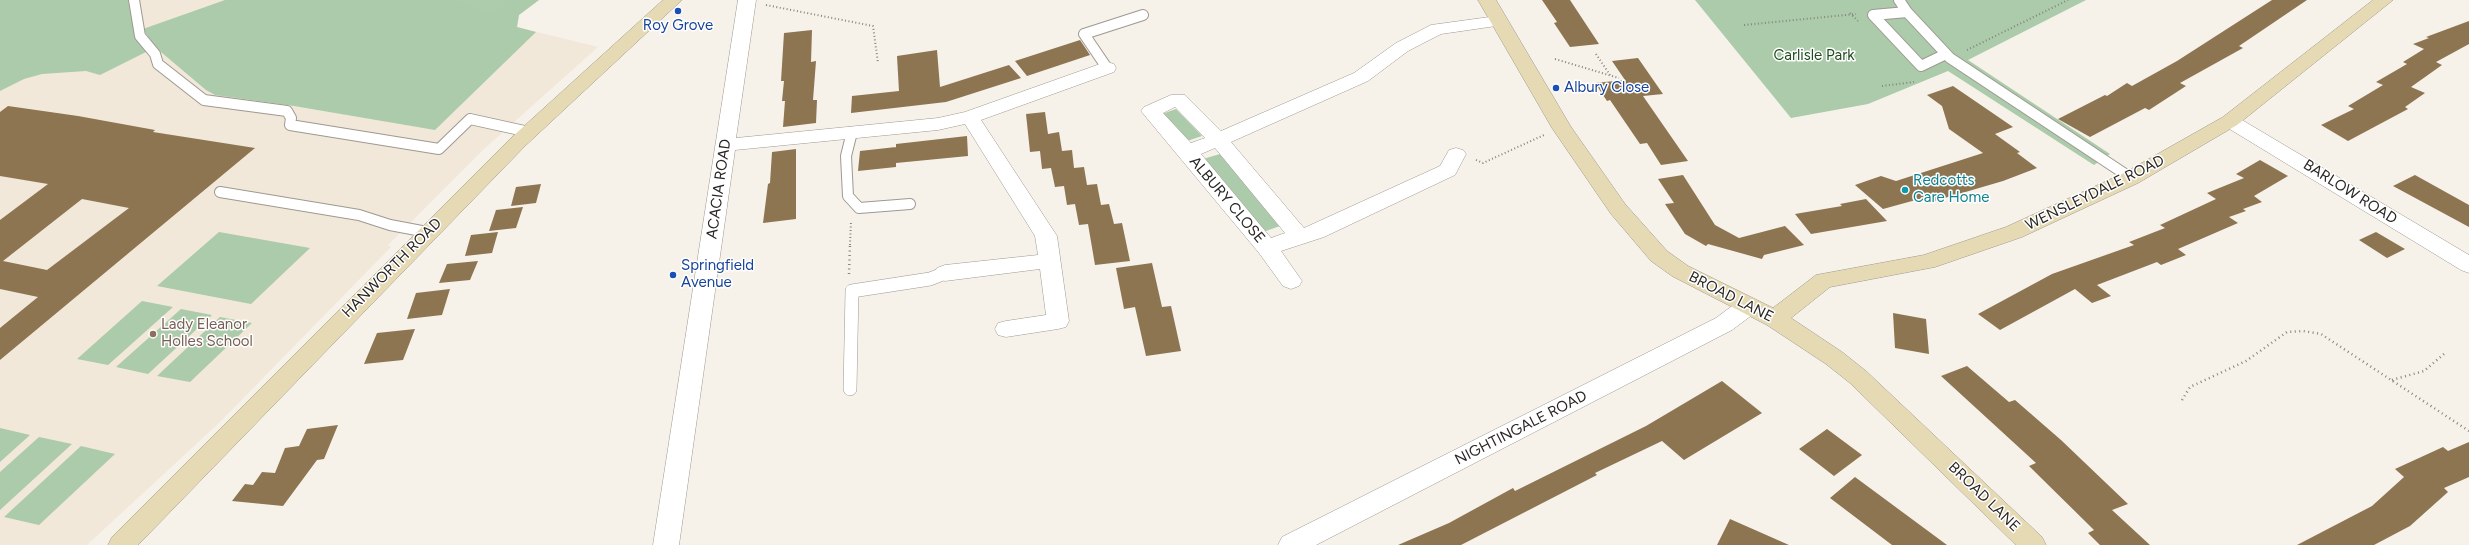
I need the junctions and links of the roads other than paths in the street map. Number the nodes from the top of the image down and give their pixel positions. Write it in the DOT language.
graph roads {
  1 [pos="134,0"];
  2 [pos="673,0"];
  3 [pos="1487,0"];
  4 [pos="1899,0"];
  5 [pos="2384,0"];
  6 [pos="746,1"];
  7 [pos="1907,12"];
  8 [pos="1143,15"];
  9 [pos="1497,21"];
  10 [pos="1948,56"];
  11 [pos="1107,68"];
  12 [pos="970,117"];
  13 [pos="2230,121"];
  14 [pos="529,132"];
  15 [pos="852,132"];
  16 [pos="1218,139"];
  17 [pos="726,145"];
  18 [pos="1188,152"];
  19 [pos="1456,154"];
  20 [pos="2131,178"];
  21 [pos="220,192"];
  22 [pos="910,204"];
  23 [pos="427,232"];
  24 [pos="1299,236"];
  25 [pos="1267,248"];
  26 [pos="1048,261"];
  27 [pos="2469,265"];
  28 [pos="945,273"];
  29 [pos="1291,281"];
  30 [pos="1748,306"];
  31 [pos="1775,319"];
  32 [pos="1006,329"];
  33 [pos="850,389"];
  34 [pos="120,545"];
  35 [pos="666,545"];
  36 [pos="1291,545"];
  37 [pos="2033,545"];
  1 -- 14 [label="lane"];
  2 -- 14 [label="street, HANWORTH ROAD"];
  3 -- 9 [label="street, BROAD LANE"];
  4 -- 7 [label="lane"];
  5 -- 13 [label="street, WENSLEYDALE ROAD"];
  6 -- 17 [label="street, ACACIA ROAD"];
  7 -- 10 [label="lane"];
  7 -- 10 [label="lane"];
  8 -- 11 [label="lane"];
  9 -- 16 [label="street, ALBURY CLOSE"];
  9 -- 30 [label="street, BROAD LANE"];
  10 -- 20 [label="lane"];
  11 -- 12 [label="street"];
  12 -- 15 [label="street"];
  12 -- 26 [label="street"];
  13 -- 20 [label="street, WENSLEYDALE ROAD"];
  13 -- 27 [label="street, BARLOW ROAD"];
  14 -- 23 [label="street, HANWORTH ROAD"];
  15 -- 17 [label="street"];
  15 -- 22 [label="lane"];
  16 -- 18 [label="street, ALBURY CLOSE"];
  16 -- 18 [label="street, ALBURY CLOSE"];
  16 -- 24 [label="street, ALBURY CLOSE"];
  17 -- 35 [label="street, ACACIA ROAD"];
  18 -- 25 [label="street, ALBURY CLOSE"];
  19 -- 24 [label="street, ALBURY CLOSE"];
  20 -- 31 [label="street, WENSLEYDALE ROAD"];
  21 -- 23 [label="lane"];
  23 -- 34 [label="street, HANWORTH ROAD"];
  24 -- 25 [label="street, ALBURY CLOSE"];
  25 -- 29 [label="street, ALBURY CLOSE"];
  26 -- 28 [label="street"];
  26 -- 32 [label="street"];
  28 -- 33 [label="lane"];
  30 -- 31 [label="street, BROAD LANE"];
  30 -- 36 [label="street, NIGHTINGALE ROAD"];
  31 -- 37 [label="street, BROAD LANE"];
}
